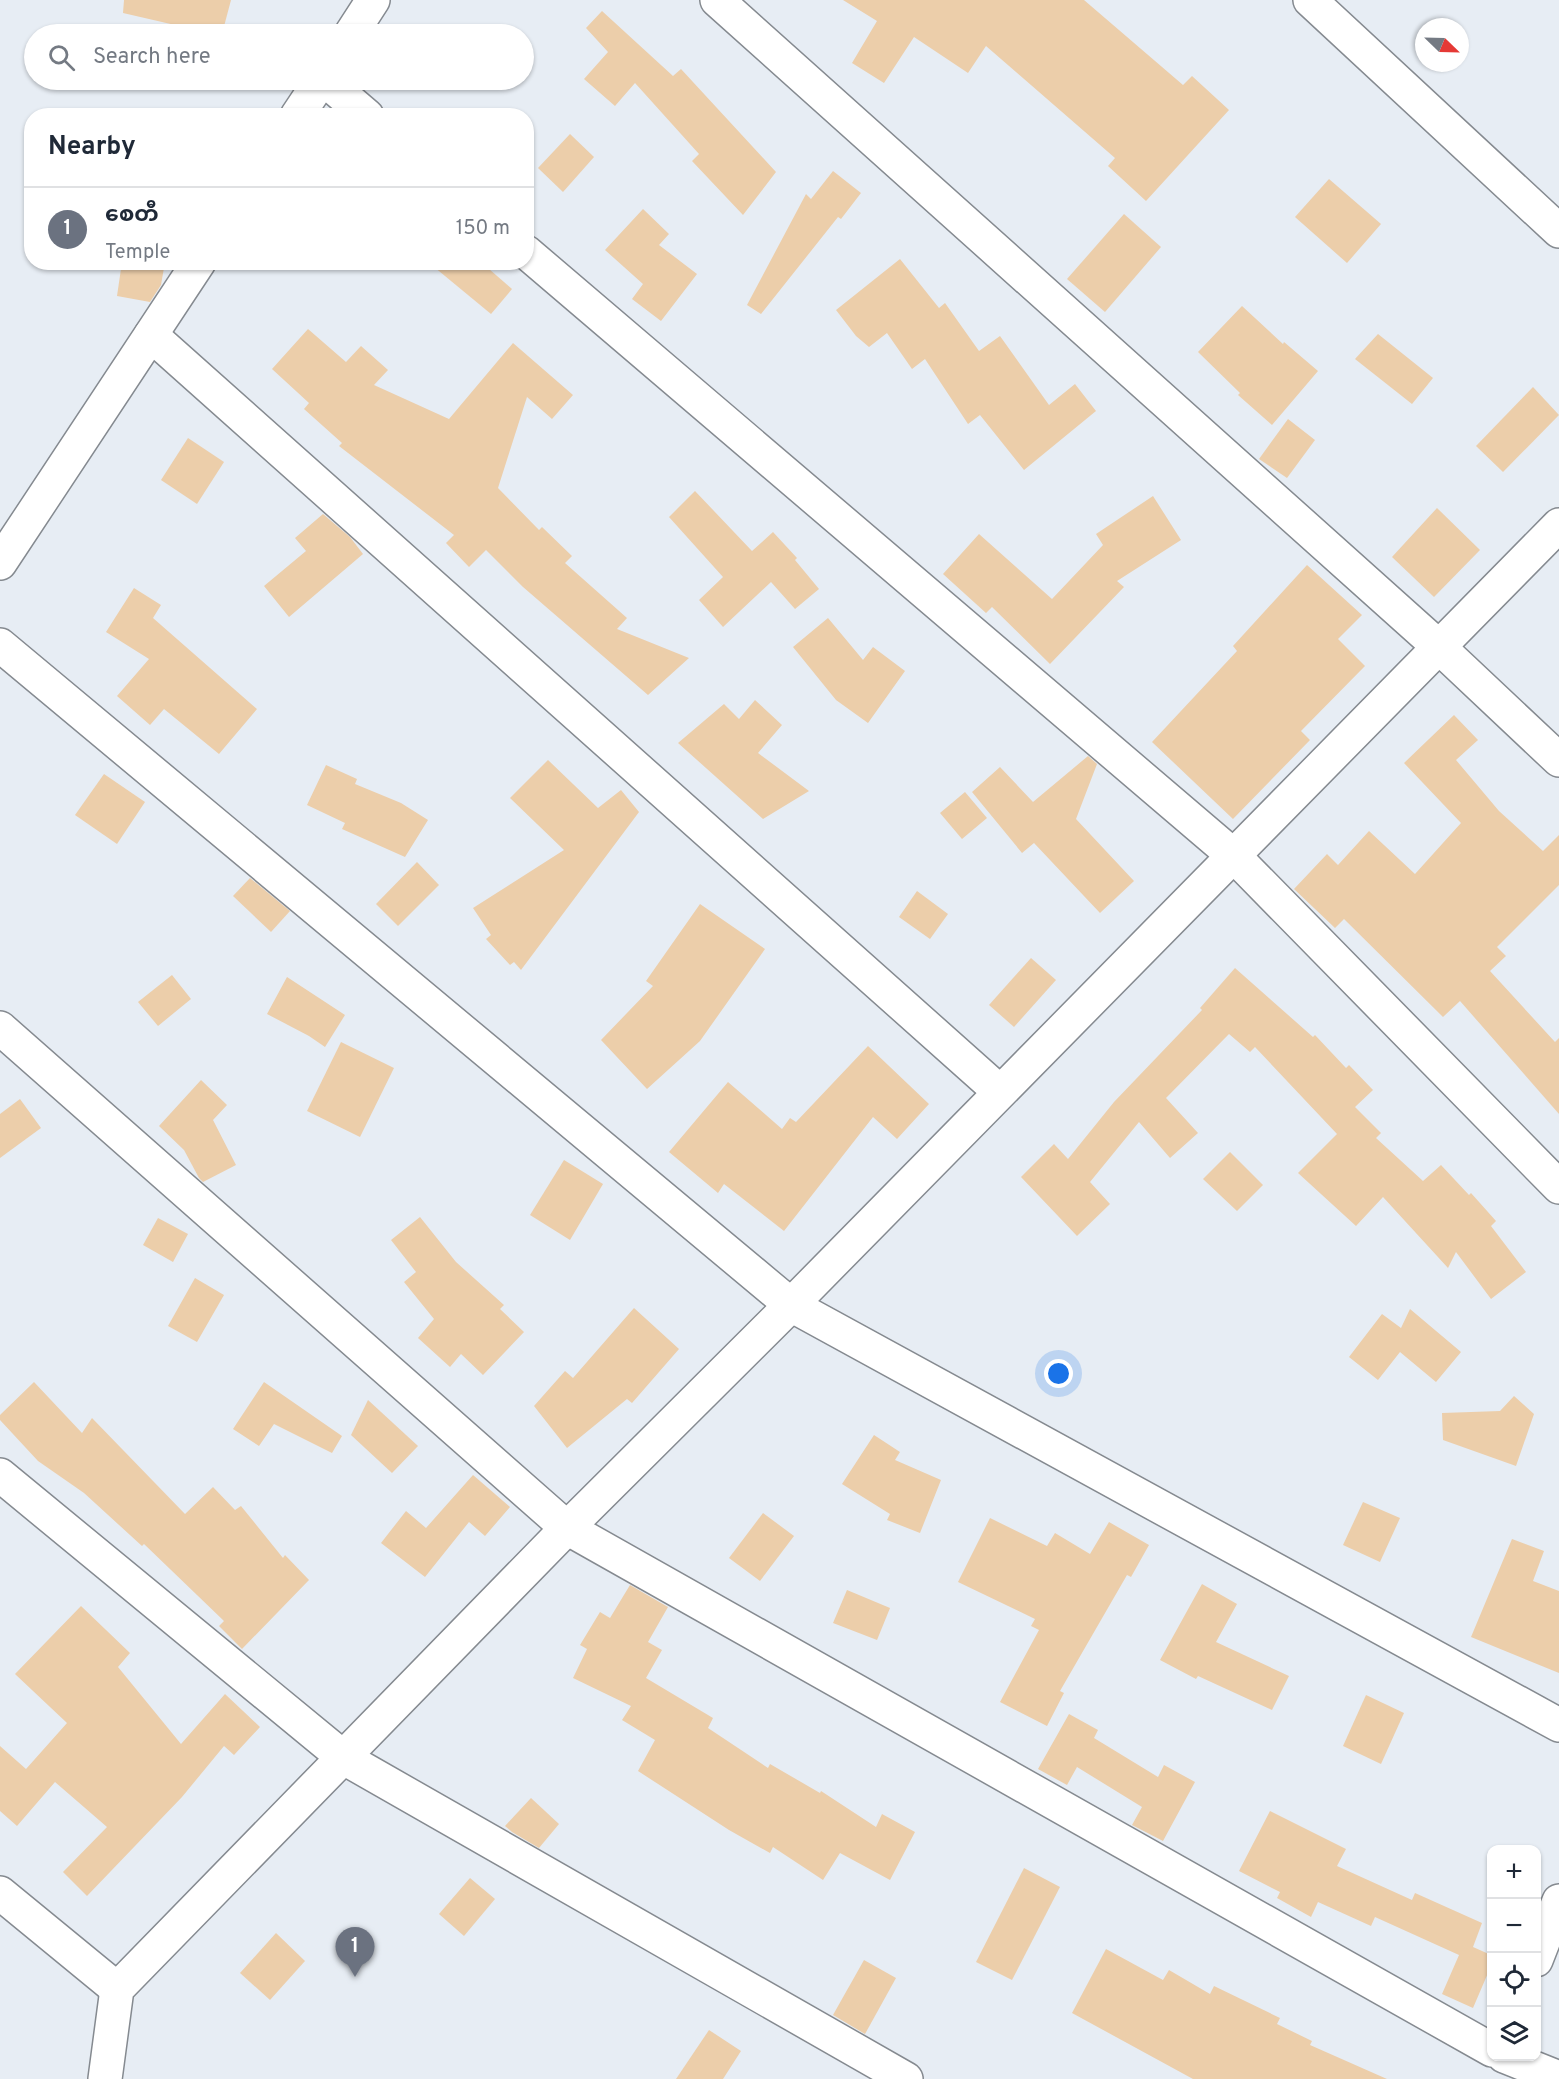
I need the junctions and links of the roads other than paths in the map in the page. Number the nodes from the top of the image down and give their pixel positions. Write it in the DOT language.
graph roads {
  1 [pos="373,0"];
  2 [pos="717,0"];
  3 [pos="1310,0"];
  4 [pos="357,24"];
  5 [pos="316,90"];
  6 [pos="335,90"];
  7 [pos="303,108"];
  8 [pos="357,108"];
  9 [pos="1559,231"];
  10 [pos="534,259"];
  11 [pos="194,270"];
  12 [pos="151,335"];
  13 [pos="1559,525"];
  14 [pos="0,563"];
  15 [pos="0,645"];
  16 [pos="1439,647"];
  17 [pos="1559,760"];
  18 [pos="1234,856"];
  19 [pos="0,1028"];
  20 [pos="1000,1092"];
  21 [pos="1559,1186"];
  22 [pos="791,1305"];
  23 [pos="0,1475"];
  24 [pos="567,1528"];
  25 [pos="1559,1725"];
  26 [pos="344,1758"];
  27 [pos="0,1893"];
  28 [pos="1559,1901"];
  29 [pos="1539,1953"];
  30 [pos="117,1989"];
  31 [pos="1487,2048"];
  32 [pos="1498,2061"];
  33 [pos="1516,2061"];
  34 [pos="1559,2078"];
  35 [pos="105,2079"];
  36 [pos="906,2079"];
  37 [pos="1491,2079"];
  1 -- 4 [label="street"];
  2 -- 16 [label="street"];
  3 -- 9 [label="street"];
  5 -- 7 [label="street"];
  6 -- 8 [label="street"];
  10 -- 18 [label="street"];
  11 -- 12 [label="street"];
  12 -- 14 [label="street"];
  12 -- 20 [label="street"];
  13 -- 16 [label="street"];
  15 -- 22 [label="street"];
  16 -- 17 [label="street"];
  16 -- 18 [label="street"];
  18 -- 20 [label="street"];
  18 -- 21 [label="street"];
  19 -- 24 [label="street"];
  20 -- 22 [label="street"];
  22 -- 24 [label="street"];
  22 -- 25 [label="street"];
  23 -- 26 [label="street"];
  24 -- 26 [label="street"];
  24 -- 31 [label="street"];
  26 -- 30 [label="street"];
  26 -- 36 [label="street"];
  27 -- 30 [label="street"];
  28 -- 29 [label="street"];
  30 -- 35 [label="street"];
  32 -- 37 [label="street"];
  33 -- 34 [label="street"];
}
